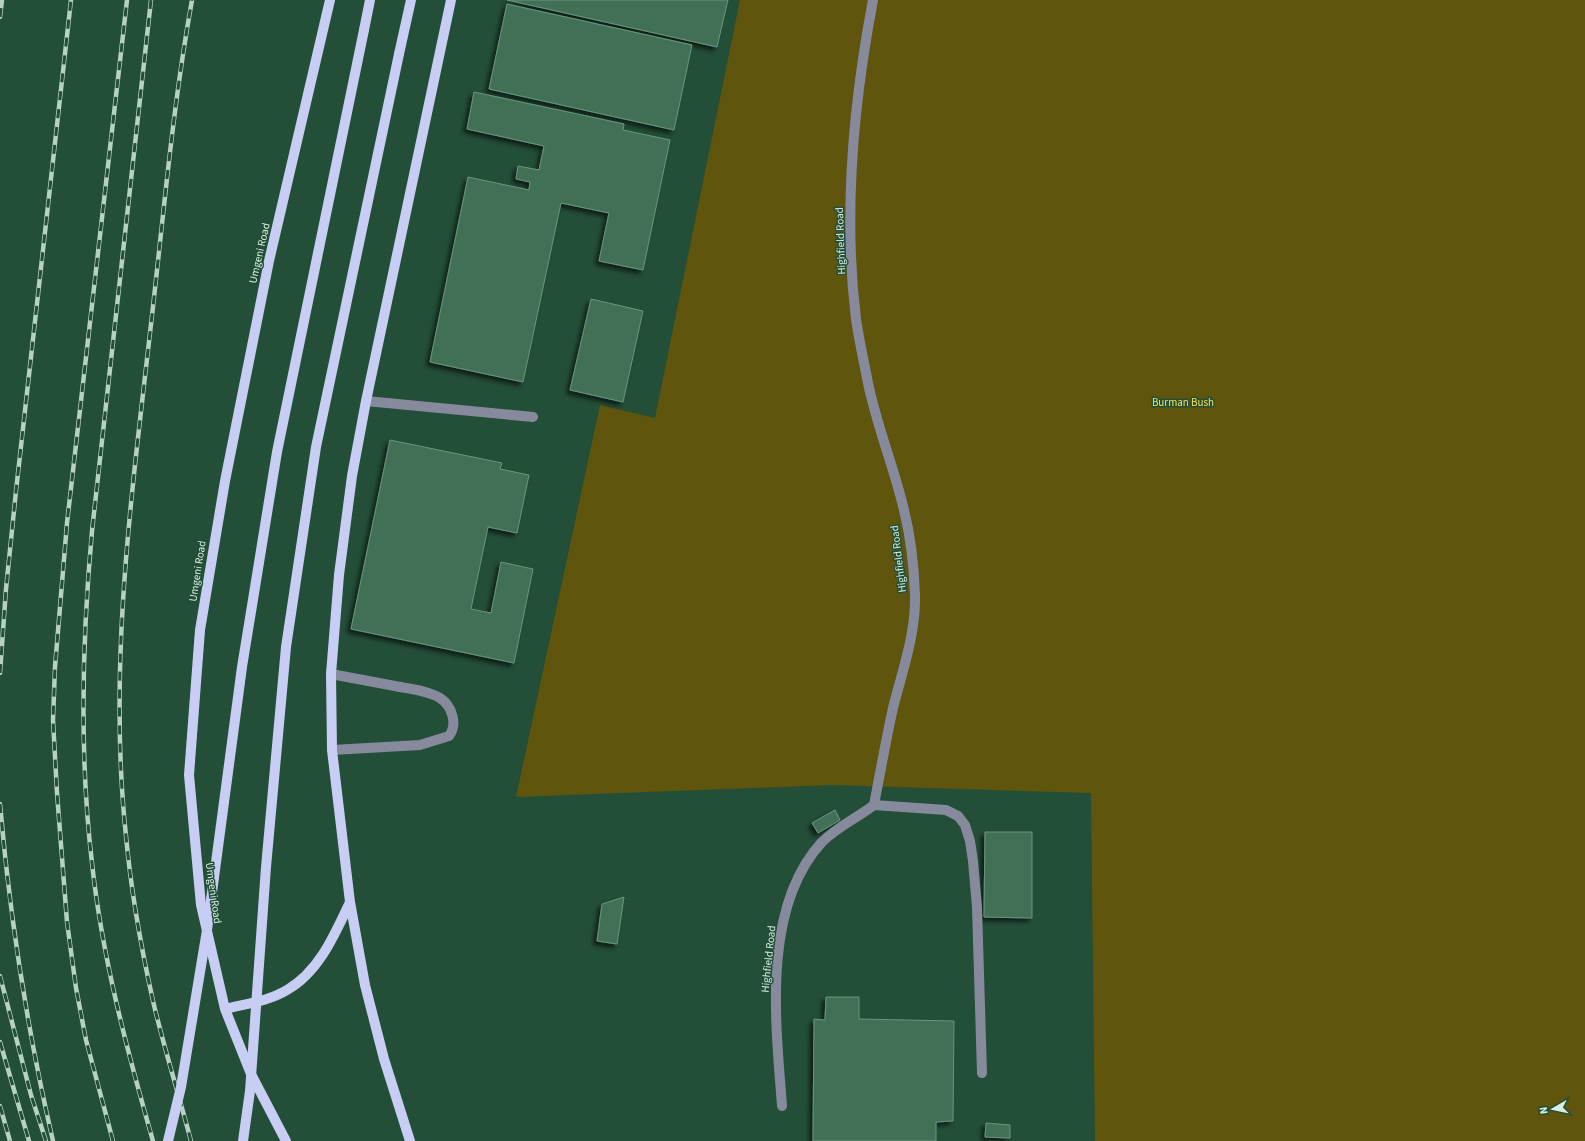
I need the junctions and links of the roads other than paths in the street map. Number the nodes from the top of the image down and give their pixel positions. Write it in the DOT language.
graph roads {
  1 [pos="330,0"];
  2 [pos="370,0"];
  3 [pos="411,0"];
  4 [pos="451,0"];
  5 [pos="873,0"];
  6 [pos="366,401"];
  7 [pos="533,417"];
  8 [pos="330,674"];
  9 [pos="332,750"];
  10 [pos="874,805"];
  11 [pos="350,902"];
  12 [pos="225,1009"];
  13 [pos="982,1073"];
  14 [pos="782,1106"];
  15 [pos="168,1141"];
  16 [pos="243,1141"];
  17 [pos="286,1141"];
  18 [pos="410,1141"];
  1 -- 12 [label="main road, Umgeni Road"];
  2 -- 15 [label="main road, bridge"];
  3 -- 16 [label="main road, bridge"];
  4 -- 6 [label="main road"];
  5 -- 10 [label="lane, Highfield Road"];
  6 -- 7 [label="lane"];
  6 -- 8 [label="main road"];
  8 -- 9 [label="main road"];
  8 -- 9 [label="lane"];
  9 -- 11 [label="main road"];
  10 -- 13 [label="lane"];
  10 -- 14 [label="lane, Highfield Road"];
  11 -- 12 [label="main road"];
  11 -- 18 [label="main road"];
  12 -- 17 [label="main road, Umgeni Road"];
}
